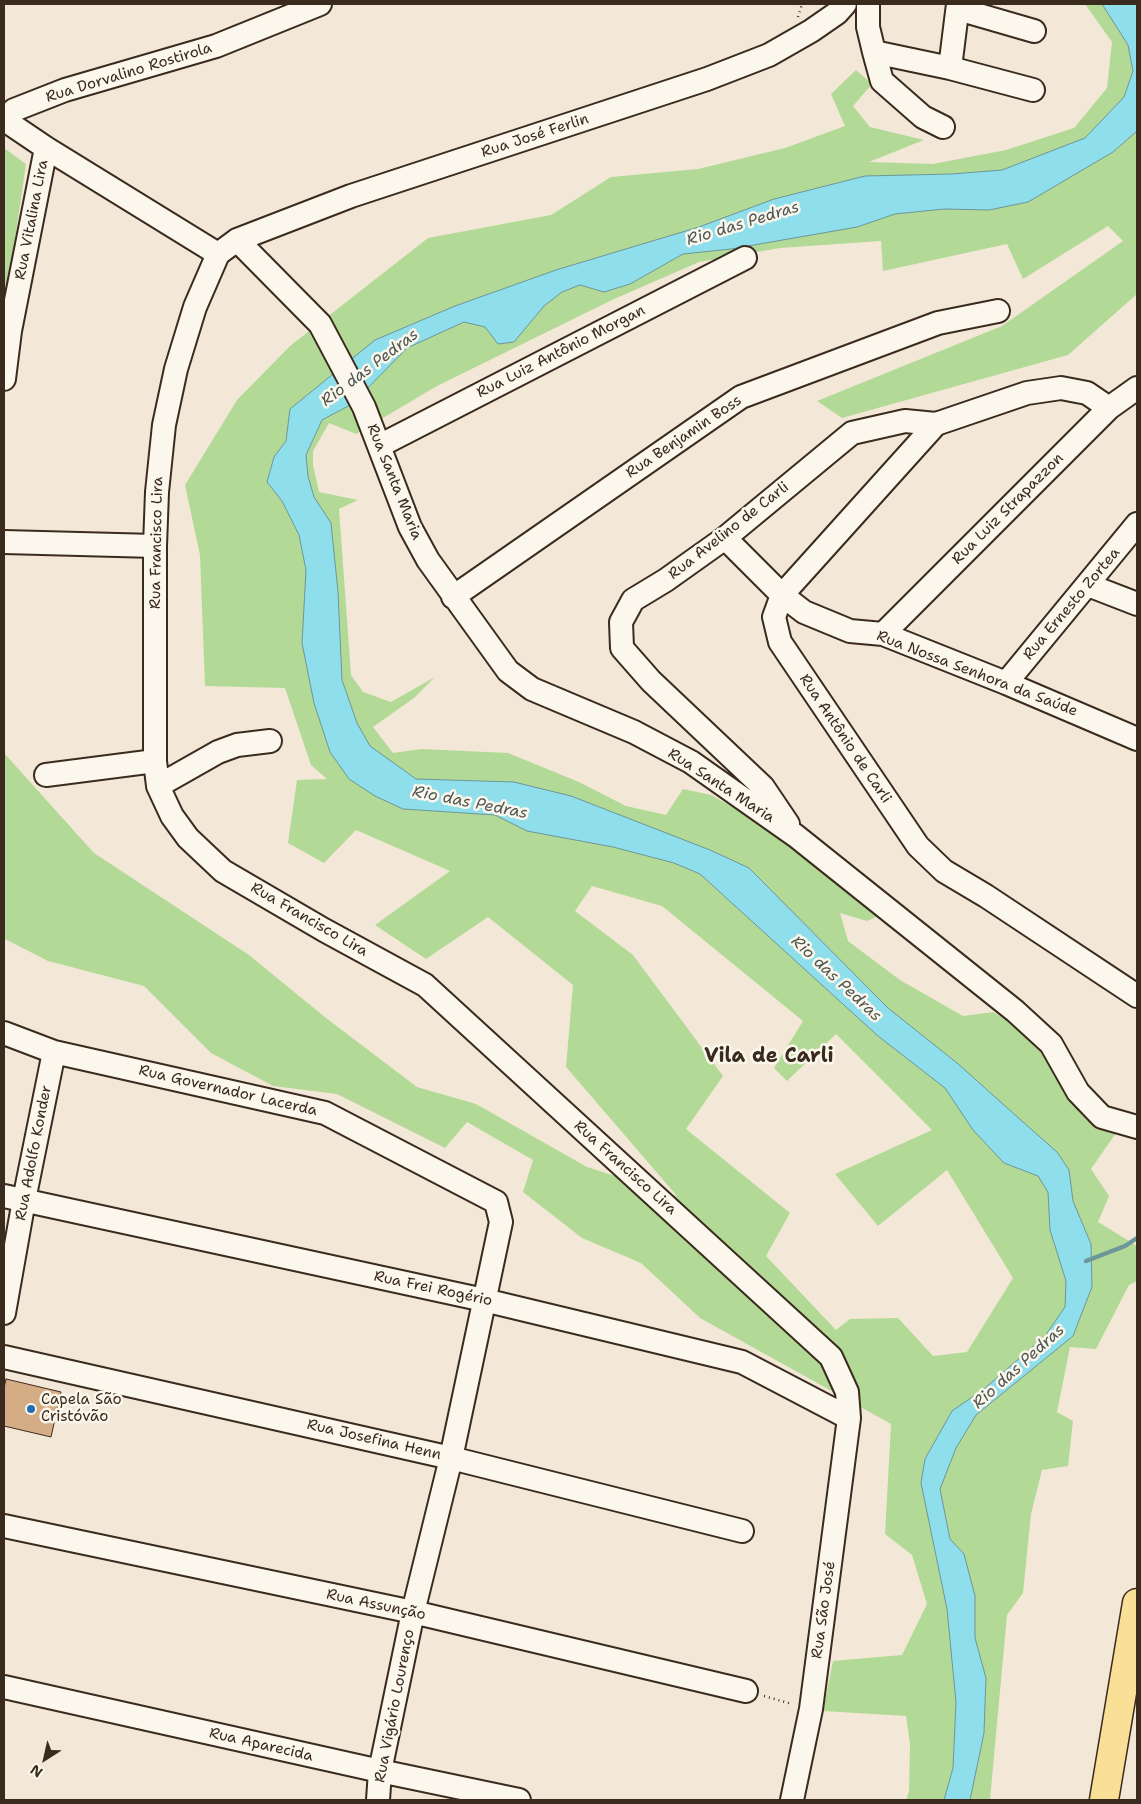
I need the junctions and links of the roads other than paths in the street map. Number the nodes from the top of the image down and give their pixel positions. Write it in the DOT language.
graph roads {
  1 [pos="320,4"];
  2 [pos="845,4"];
  3 [pos="868,4"];
  4 [pos="958,6"];
  5 [pos="1034,31"];
  6 [pos="874,52"];
  7 [pos="950,68"];
  8 [pos="1033,90"];
  9 [pos="943,127"];
  10 [pos="46,148"];
  11 [pos="237,240"];
  12 [pos="218,254"];
  13 [pos="744,258"];
  14 [pos="998,311"];
  15 [pos="4,380"];
  16 [pos="1137,388"];
  17 [pos="1109,408"];
  18 [pos="936,424"];
  19 [pos="379,446"];
  20 [pos="1137,524"];
  21 [pos="725,538"];
  22 [pos="4,542"];
  23 [pos="155,546"];
  24 [pos="1088,585"];
  25 [pos="782,595"];
  26 [pos="453,597"];
  27 [pos="1137,604"];
  28 [pos="883,634"];
  29 [pos="1006,683"];
  30 [pos="1137,739"];
  31 [pos="270,742"];
  32 [pos="156,761"];
  33 [pos="46,775"];
  34 [pos="158,786"];
  35 [pos="796,836"];
  36 [pos="1137,996"];
  37 [pos="4,1015"];
  38 [pos="9,1035"];
  39 [pos="54,1052"];
  40 [pos="1137,1127"];
  41 [pos="14,1198"];
  42 [pos="496,1202"];
  43 [pos="484,1300"];
  44 [pos="4,1313"];
  45 [pos="4,1357"];
  46 [pos="850,1418"];
  47 [pos="450,1458"];
  48 [pos="4,1526"];
  49 [pos="742,1531"];
  50 [pos="1137,1603"];
  51 [pos="413,1612"];
  52 [pos="4,1687"];
  53 [pos="746,1691"];
  54 [pos="380,1771"];
  55 [pos="378,1800"];
  56 [pos="519,1800"];
  57 [pos="792,1800"];
  58 [pos="1104,1800"];
  1 -- 10 [label="street, Rua Dorvalino Rostirola"];
  2 -- 11 [label="street, Rua José Ferlin"];
  3 -- 6 [label="street"];
  4 -- 5 [label="street"];
  4 -- 7 [label="street"];
  6 -- 7 [label="street"];
  6 -- 9 [label="street"];
  7 -- 8 [label="street"];
  10 -- 12 [label="street, Rua Dorvalino Rostirola"];
  10 -- 15 [label="street, Rua Vitalina Lira"];
  11 -- 12 [label="street, Rua José Ferlin"];
  11 -- 19 [label="street, Rua Santa Maria"];
  12 -- 23 [label="street, Rua Francisco Lira"];
  13 -- 19 [label="street, Rua Luiz Antônio Morgan"];
  14 -- 26 [label="street, Rua Benjamin Boss"];
  16 -- 17 [label="street, Rua Luiz Strapazzon"];
  17 -- 18 [label="street, Rua Avelino de Carli"];
  17 -- 28 [label="street, Rua Luiz Strapazzon"];
  18 -- 21 [label="street, Rua Avelino de Carli"];
  18 -- 25 [label="street, Rua Antônio de Carli"];
  19 -- 26 [label="street, Rua Santa Maria"];
  20 -- 24 [label="street, Rua Ernesto Zortea"];
  21 -- 25 [label="street, Rua Nossa Senhora da Saúde"];
  21 -- 35 [label="street, Rua Avelino de Carli"];
  22 -- 23 [label="street"];
  23 -- 32 [label="street, Rua Francisco Lira"];
  24 -- 27 [label="street"];
  24 -- 29 [label="street, Rua Ernesto Zortea"];
  25 -- 28 [label="street, Rua Nossa Senhora da Saúde"];
  25 -- 36 [label="street, Rua Antônio de Carli"];
  26 -- 35 [label="street, Rua Santa Maria"];
  28 -- 29 [label="street, Rua Nossa Senhora da Saúde"];
  29 -- 30 [label="street, Rua Nossa Senhora da Saúde"];
  31 -- 34 [label="street"];
  32 -- 33 [label="street"];
  32 -- 34 [label="street, Rua Francisco Lira"];
  34 -- 46 [label="street, Rua Francisco Lira"];
  35 -- 40 [label="street, Rua Santa Maria"];
  37 -- 38 [label="street"];
  38 -- 39 [label="street, Rua Governador Lacerda"];
  39 -- 41 [label="street, Rua Adolfo Konder"];
  39 -- 42 [label="street, Rua Governador Lacerda"];
  41 -- 43 [label="street, Rua Frei Rogério"];
  41 -- 44 [label="street, Rua Adolfo Konder"];
  42 -- 43 [label="street, Rua Vigário Lourenço"];
  43 -- 46 [label="street, Rua Frei Rogério"];
  43 -- 47 [label="street, Rua Vigário Lourenço"];
  45 -- 47 [label="street, Rua Josefina Henn"];
  46 -- 57 [label="street, Rua São José"];
  47 -- 49 [label="street, Rua Josefina Henn"];
  47 -- 51 [label="street, Rua Vigário Lourenço"];
  48 -- 51 [label="street, Rua Assunção"];
  50 -- 58 [label="main road"];
  51 -- 53 [label="street, Rua Assunção"];
  51 -- 54 [label="street, Rua Vigário Lourenço"];
  52 -- 54 [label="street, Rua Aparecida"];
  54 -- 55 [label="street, Rua Vigário Lourenço"];
  54 -- 56 [label="street, Rua Aparecida"];
}
